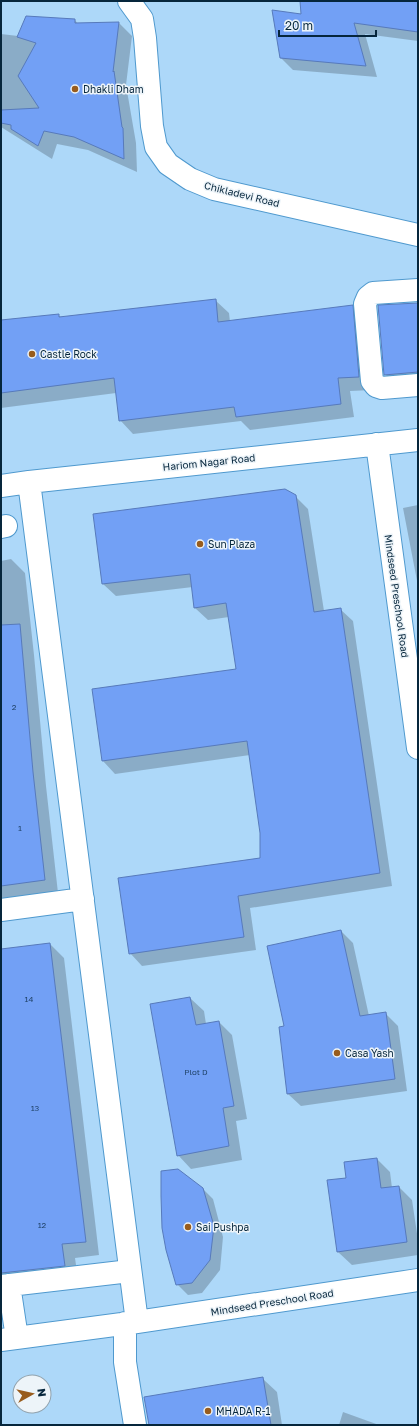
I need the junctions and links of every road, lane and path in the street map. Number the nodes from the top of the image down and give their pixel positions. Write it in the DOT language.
graph roads {
  1 [pos="129,1"];
  2 [pos="418,235"];
  3 [pos="418,290"];
  4 [pos="418,385"];
  5 [pos="418,440"];
  6 [pos="377,444"];
  7 [pos="29,482"];
  8 [pos="1,486"];
  9 [pos="418,748"];
  10 [pos="83,899"];
  11 [pos="1,910"];
  12 [pos="130,1271"];
  13 [pos="418,1280"];
  14 [pos="5,1286"];
  15 [pos="131,1323"];
  16 [pos="9,1339"];
  17 [pos="135,1425"];
  1 -- 2 [label="street, Chikladevi Road"];
  3 -- 4 [label="street"];
  5 -- 6 [label="street, Hariom Nagar Road"];
  6 -- 7 [label="street, Hariom Nagar Road"];
  6 -- 9 [label="street, Mindseed Preschool Road"];
  7 -- 8 [label="street, Hariom Nagar Road"];
  7 -- 10 [label="street"];
  10 -- 11 [label="street"];
  10 -- 12 [label="street"];
  12 -- 14 [label="street"];
  12 -- 15 [label="street"];
  13 -- 15 [label="street, Mindseed Preschool Road"];
  14 -- 16 [label="street"];
  15 -- 16 [label="street, Mindseed Preschool Road"];
  15 -- 17 [label="street"];
}
